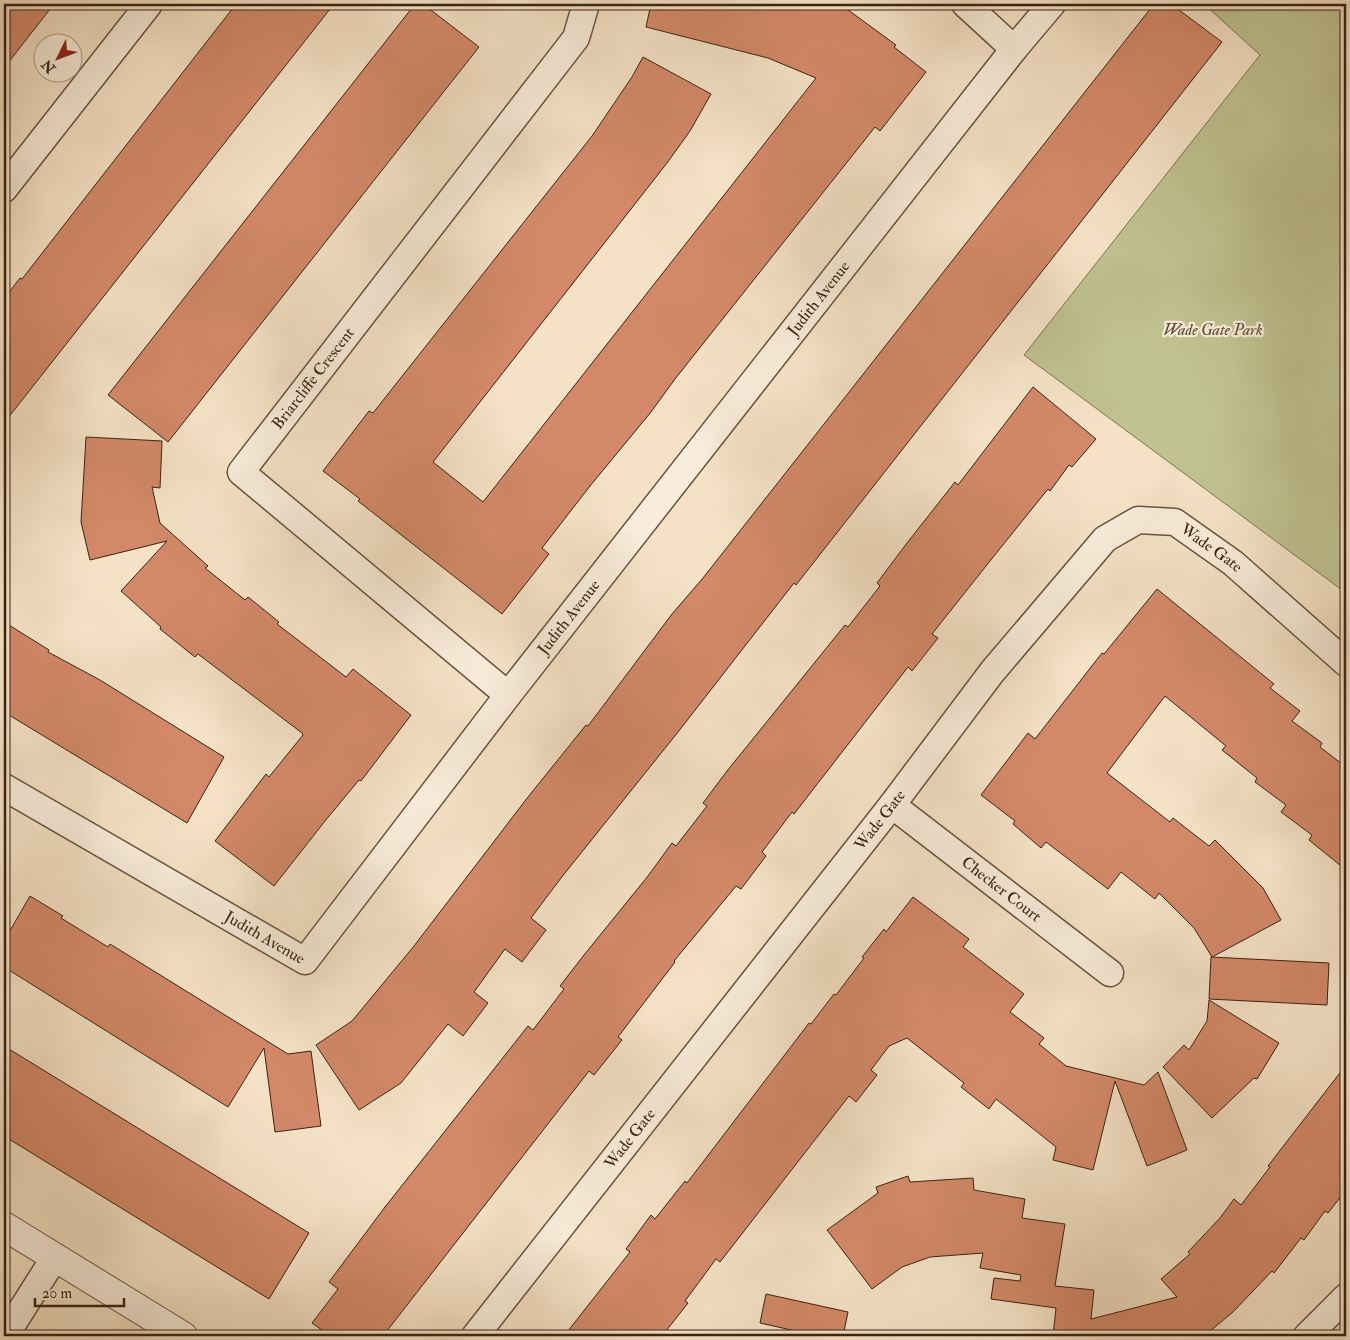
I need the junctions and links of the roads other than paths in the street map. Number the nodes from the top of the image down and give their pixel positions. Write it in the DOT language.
graph roads {
  1 [pos="149,4"];
  2 [pos="586,4"];
  3 [pos="965,4"];
  4 [pos="1052,4"];
  5 [pos="1014,49"];
  6 [pos="4,189"];
  7 [pos="1346,664"];
  8 [pos="508,695"];
  9 [pos="8,799"];
  10 [pos="892,805"];
  11 [pos="1110,973"];
  12 [pos="4,1226"];
  13 [pos="55,1258"];
  14 [pos="1346,1297"];
  15 [pos="5,1336"];
  16 [pos="183,1336"];
  17 [pos="474,1336"];
  18 [pos="1307,1336"];
  1 -- 6 [label="street"];
  2 -- 8 [label="street, Briarcliffe Crescent"];
  3 -- 5 [label="street"];
  4 -- 5 [label="street, Judith Avenue"];
  5 -- 8 [label="street, Judith Avenue"];
  7 -- 10 [label="street, Wade Gate"];
  8 -- 9 [label="street, Judith Avenue"];
  10 -- 11 [label="street, Checker Court"];
  10 -- 17 [label="street, Wade Gate"];
  12 -- 13 [label="street"];
  13 -- 15 [label="street"];
  13 -- 16 [label="street"];
  14 -- 18 [label="street"];
}
